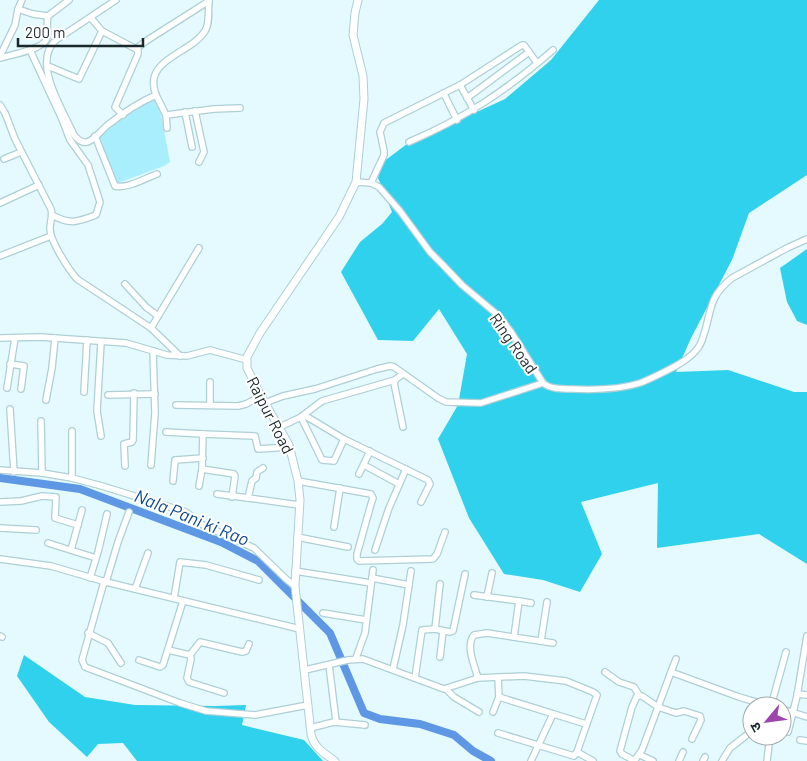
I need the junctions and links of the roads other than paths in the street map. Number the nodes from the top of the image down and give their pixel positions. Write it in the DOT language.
graph roads {
  1 [pos="22,0"];
  2 [pos="69,0"];
  3 [pos="116,0"];
  4 [pos="358,0"];
  5 [pos="209,1"];
  6 [pos="18,9"];
  7 [pos="48,16"];
  8 [pos="91,18"];
  9 [pos="102,32"];
  10 [pos="137,48"];
  11 [pos="30,50"];
  12 [pos="553,50"];
  13 [pos="529,52"];
  14 [pos="0,57"];
  15 [pos="538,63"];
  16 [pos="48,66"];
  17 [pos="152,85"];
  18 [pos="460,85"];
  19 [pos="444,94"];
  20 [pos="156,95"];
  21 [pos="467,98"];
  22 [pos="146,99"];
  23 [pos="0,105"];
  24 [pos="240,108"];
  25 [pos="474,110"];
  26 [pos="195,111"];
  27 [pos="185,112"];
  28 [pos="123,115"];
  29 [pos="166,115"];
  30 [pos="457,120"];
  31 [pos="167,128"];
  32 [pos="95,136"];
  33 [pos="408,142"];
  34 [pos="192,147"];
  35 [pos="21,152"];
  36 [pos="4,159"];
  37 [pos="199,162"];
  38 [pos="157,174"];
  39 [pos="356,182"];
  40 [pos="371,183"];
  41 [pos="39,185"];
  42 [pos="0,203"];
  43 [pos="52,215"];
  44 [pos="51,236"];
  45 [pos="807,239"];
  46 [pos="199,248"];
  47 [pos="0,256"];
  48 [pos="125,284"];
  49 [pos="158,316"];
  50 [pos="151,328"];
  51 [pos="0,338"];
  52 [pos="15,338"];
  53 [pos="55,338"];
  54 [pos="88,340"];
  55 [pos="101,342"];
  56 [pos="153,351"];
  57 [pos="180,356"];
  58 [pos="247,360"];
  59 [pos="10,364"];
  60 [pos="402,374"];
  61 [pos="395,380"];
  62 [pos="210,382"];
  63 [pos="542,383"];
  64 [pos="7,388"];
  65 [pos="21,388"];
  66 [pos="84,392"];
  67 [pos="134,393"];
  68 [pos="155,394"];
  69 [pos="108,395"];
  70 [pos="261,396"];
  71 [pos="46,400"];
  72 [pos="265,403"];
  73 [pos="176,405"];
  74 [pos="210,405"];
  75 [pos="10,409"];
  76 [pos="303,416"];
  77 [pos="41,421"];
  78 [pos="280,427"];
  79 [pos="403,427"];
  80 [pos="72,431"];
  81 [pos="166,432"];
  82 [pos="203,434"];
  83 [pos="101,436"];
  84 [pos="344,439"];
  85 [pos="290,447"];
  86 [pos="370,451"];
  87 [pos="203,458"];
  88 [pos="151,465"];
  89 [pos="364,465"];
  90 [pos="125,466"];
  91 [pos="202,468"];
  92 [pos="263,468"];
  93 [pos="406,469"];
  94 [pos="0,470"];
  95 [pos="14,472"];
  96 [pos="42,473"];
  97 [pos="359,474"];
  98 [pos="72,478"];
  99 [pos="173,481"];
  100 [pos="298,481"];
  101 [pos="399,484"];
  102 [pos="199,486"];
  103 [pos="340,488"];
  104 [pos="217,494"];
  105 [pos="232,497"];
  106 [pos="248,498"];
  107 [pos="0,502"];
  108 [pos="421,502"];
  109 [pos="299,505"];
  110 [pos="82,510"];
  111 [pos="129,512"];
  112 [pos="107,514"];
  113 [pos="78,525"];
  114 [pos="334,527"];
  115 [pos="0,528"];
  116 [pos="36,530"];
  117 [pos="445,532"];
  118 [pos="297,537"];
  119 [pos="48,543"];
  120 [pos="348,547"];
  121 [pos="71,550"];
  122 [pos="375,550"];
  123 [pos="148,553"];
  124 [pos="96,558"];
  125 [pos="0,560"];
  126 [pos="373,570"];
  127 [pos="295,571"];
  128 [pos="411,571"];
  129 [pos="492,573"];
  130 [pos="465,574"];
  131 [pos="90,578"];
  132 [pos="259,580"];
  133 [pos="372,581"];
  134 [pos="105,582"];
  135 [pos="440,584"];
  136 [pos="410,585"];
  137 [pos="296,588"];
  138 [pos="136,589"];
  139 [pos="474,595"];
  140 [pos="487,597"];
  141 [pos="174,598"];
  142 [pos="183,601"];
  143 [pos="519,601"];
  144 [pos="547,602"];
  145 [pos="532,603"];
  146 [pos="323,613"];
  147 [pos="366,620"];
  148 [pos="300,629"];
  149 [pos="435,629"];
  150 [pos="443,631"];
  151 [pos="88,632"];
  152 [pos="807,636"];
  153 [pos="514,637"];
  154 [pos="541,641"];
  155 [pos="553,643"];
  156 [pos="249,644"];
  157 [pos="168,650"];
  158 [pos="786,652"];
  159 [pos="190,655"];
  160 [pos="440,657"];
  161 [pos="356,658"];
  162 [pos="676,659"];
  163 [pos="139,660"];
  164 [pos="121,663"];
  165 [pos="332,664"];
  166 [pos="393,669"];
  167 [pos="305,670"];
  168 [pos="606,672"];
  169 [pos="671,672"];
  170 [pos="800,675"];
  171 [pos="807,675"];
  172 [pos="415,678"];
  173 [pos="478,678"];
  174 [pos="498,678"];
  175 [pos="446,688"];
  176 [pos="224,693"];
  177 [pos="797,694"];
  178 [pos="639,695"];
  179 [pos="807,695"];
  180 [pos="774,696"];
  181 [pos="499,697"];
  182 [pos="742,698"];
  183 [pos="308,705"];
  184 [pos="658,707"];
  185 [pos="479,712"];
  186 [pos="493,712"];
  187 [pos="792,712"];
  188 [pos="552,714"];
  189 [pos="807,717"];
  190 [pos="336,722"];
  191 [pos="586,724"];
  192 [pos="365,725"];
  193 [pos="310,728"];
  194 [pos="498,733"];
  195 [pos="692,739"];
  196 [pos="742,739"];
  197 [pos="800,740"];
  198 [pos="807,741"];
  199 [pos="539,746"];
  200 [pos="769,746"];
  201 [pos="577,752"];
  202 [pos="683,752"];
  203 [pos="640,755"];
  204 [pos="335,761"];
  205 [pos="531,761"];
  206 [pos="592,761"];
  207 [pos="635,761"];
  208 [pos="653,761"];
  209 [pos="679,761"];
  210 [pos="722,761"];
  211 [pos="767,761"];
  1 -- 6 [label="street"];
  2 -- 7 [label="street"];
  3 -- 8 [label="street"];
  4 -- 39 [label="main road, Raipur Road"];
  5 -- 10 [label="street"];
  5 -- 17 [label="street"];
  6 -- 7 [label="street"];
  6 -- 14 [label="street"];
  7 -- 11 [label="street"];
  8 -- 9 [label="street"];
  8 -- 16 [label="street"];
  9 -- 10 [label="street"];
  9 -- 16 [label="street"];
  10 -- 28 [label="street"];
  11 -- 14 [label="street"];
  11 -- 43 [label="street"];
  12 -- 15 [label="street"];
  13 -- 15 [label="street"];
  13 -- 18 [label="street"];
  13 -- 21 [label="street"];
  15 -- 25 [label="street"];
  16 -- 32 [label="street"];
  17 -- 20 [label="street"];
  17 -- 22 [label="street"];
  18 -- 19 [label="street"];
  18 -- 21 [label="street"];
  19 -- 30 [label="street"];
  19 -- 40 [label="street"];
  20 -- 22 [label="street"];
  20 -- 29 [label="street"];
  21 -- 25 [label="street"];
  22 -- 28 [label="street"];
  23 -- 35 [label="street"];
  24 -- 26 [label="street"];
  25 -- 30 [label="street"];
  26 -- 27 [label="street"];
  26 -- 37 [label="street"];
  27 -- 29 [label="street"];
  27 -- 34 [label="street"];
  28 -- 32 [label="street"];
  29 -- 31 [label="street"];
  30 -- 33 [label="street"];
  32 -- 38 [label="street"];
  35 -- 36 [label="street"];
  35 -- 41 [label="street"];
  39 -- 40 [label="street"];
  39 -- 58 [label="main road, Raipur Road"];
  40 -- 63 [label="street, Ring Road"];
  41 -- 42 [label="street"];
  41 -- 43 [label="street"];
  43 -- 44 [label="street"];
  44 -- 47 [label="street"];
  44 -- 50 [label="street"];
  45 -- 63 [label="street, Ring Road"];
  46 -- 49 [label="street"];
  48 -- 49 [label="street"];
  49 -- 50 [label="street"];
  50 -- 57 [label="street"];
  51 -- 52 [label="street"];
  52 -- 53 [label="street"];
  52 -- 59 [label="street"];
  53 -- 54 [label="street"];
  53 -- 71 [label="street"];
  54 -- 55 [label="street"];
  54 -- 66 [label="street"];
  55 -- 56 [label="street"];
  55 -- 83 [label="street"];
  56 -- 57 [label="street"];
  56 -- 68 [label="street"];
  57 -- 58 [label="street"];
  58 -- 70 [label="main road, Raipur Road"];
  59 -- 64 [label="street"];
  59 -- 65 [label="street"];
  60 -- 61 [label="street"];
  60 -- 63 [label="street"];
  60 -- 72 [label="street"];
  61 -- 76 [label="street"];
  61 -- 79 [label="street"];
  62 -- 74 [label="street"];
  67 -- 68 [label="street"];
  67 -- 69 [label="street"];
  67 -- 90 [label="street"];
  68 -- 88 [label="street"];
  70 -- 72 [label="main road, Raipur Road"];
  70 -- 74 [label="street"];
  72 -- 78 [label="main road, Raipur Road"];
  73 -- 74 [label="street"];
  75 -- 95 [label="street"];
  76 -- 78 [label="street"];
  76 -- 84 [label="street"];
  76 -- 84 [label="street"];
  77 -- 96 [label="street"];
  78 -- 85 [label="main road, Raipur Road"];
  80 -- 98 [label="street"];
  81 -- 82 [label="street"];
  82 -- 85 [label="street"];
  82 -- 87 [label="street"];
  84 -- 86 [label="street"];
  85 -- 100 [label="main road, Raipur Road"];
  86 -- 89 [label="street"];
  86 -- 93 [label="street"];
  87 -- 91 [label="street"];
  87 -- 99 [label="street"];
  89 -- 97 [label="street"];
  89 -- 101 [label="street"];
  91 -- 102 [label="street"];
  91 -- 105 [label="street"];
  92 -- 106 [label="street"];
  93 -- 101 [label="street"];
  93 -- 108 [label="street"];
  94 -- 95 [label="street"];
  95 -- 96 [label="street"];
  96 -- 98 [label="street"];
  98 -- 137 [label="street"];
  100 -- 103 [label="street"];
  100 -- 109 [label="main road, Raipur Road"];
  101 -- 122 [label="street"];
  103 -- 114 [label="street"];
  103 -- 117 [label="street"];
  104 -- 105 [label="street"];
  105 -- 106 [label="street"];
  106 -- 109 [label="street"];
  107 -- 113 [label="street"];
  109 -- 118 [label="main road, Raipur Road"];
  110 -- 113 [label="street"];
  111 -- 134 [label="street"];
  112 -- 124 [label="street"];
  113 -- 121 [label="street"];
  115 -- 116 [label="street"];
  118 -- 120 [label="street"];
  118 -- 127 [label="main road, Raipur Road"];
  119 -- 121 [label="street"];
  121 -- 124 [label="street"];
  123 -- 138 [label="street"];
  124 -- 131 [label="street"];
  125 -- 131 [label="street"];
  126 -- 133 [label="street"];
  127 -- 133 [label="street"];
  127 -- 137 [label="main road, Raipur Road"];
  128 -- 136 [label="street"];
  129 -- 140 [label="street"];
  130 -- 150 [label="street"];
  131 -- 134 [label="street"];
  132 -- 141 [label="street"];
  133 -- 136 [label="street"];
  133 -- 147 [label="street"];
  134 -- 138 [label="street"];
  134 -- 151 [label="street"];
  135 -- 149 [label="street"];
  136 -- 166 [label="street"];
  137 -- 148 [label="main road, Raipur Road"];
  138 -- 141 [label="street"];
  139 -- 140 [label="street"];
  140 -- 143 [label="street"];
  141 -- 142 [label="street"];
  142 -- 148 [label="street"];
  142 -- 157 [label="street"];
  143 -- 145 [label="street"];
  143 -- 153 [label="street"];
  144 -- 154 [label="street"];
  146 -- 147 [label="street"];
  147 -- 161 [label="street"];
  148 -- 167 [label="main road, Raipur Road"];
  149 -- 150 [label="street"];
  149 -- 172 [label="street"];
  150 -- 160 [label="street"];
  151 -- 164 [label="street"];
  151 -- 183 [label="street"];
  152 -- 170 [label="street"];
  153 -- 154 [label="street"];
  153 -- 173 [label="street"];
  154 -- 155 [label="street"];
  156 -- 159 [label="street"];
  157 -- 159 [label="street"];
  157 -- 163 [label="street"];
  158 -- 180 [label="street"];
  159 -- 176 [label="street"];
  161 -- 165 [label="street"];
  161 -- 166 [label="street"];
  162 -- 169 [label="street"];
  165 -- 167 [label="street"];
  165 -- 190 [label="street"];
  166 -- 172 [label="street"];
  167 -- 183 [label="main road, Raipur Road"];
  168 -- 178 [label="street"];
  169 -- 182 [label="street"];
  169 -- 184 [label="street"];
  170 -- 171 [label="street"];
  170 -- 177 [label="street"];
  172 -- 175 [label="street"];
  173 -- 174 [label="street"];
  173 -- 175 [label="street"];
  174 -- 181 [label="street"];
  174 -- 191 [label="street"];
  175 -- 185 [label="street"];
  177 -- 179 [label="street"];
  177 -- 187 [label="street"];
  178 -- 184 [label="street"];
  178 -- 207 [label="street"];
  181 -- 186 [label="street"];
  181 -- 188 [label="street"];
  183 -- 193 [label="main road, Raipur Road"];
  184 -- 195 [label="street"];
  184 -- 203 [label="street"];
  187 -- 189 [label="street"];
  188 -- 191 [label="street"];
  188 -- 199 [label="street"];
  190 -- 192 [label="street"];
  190 -- 193 [label="street"];
  191 -- 201 [label="street"];
  193 -- 204 [label="main road, Raipur Road"];
  194 -- 199 [label="street"];
  196 -- 210 [label="street"];
  197 -- 198 [label="street"];
  199 -- 201 [label="street"];
  199 -- 205 [label="street"];
  200 -- 211 [label="street"];
  201 -- 206 [label="street"];
  202 -- 209 [label="street"];
  203 -- 207 [label="street"];
  203 -- 208 [label="street"];
}
